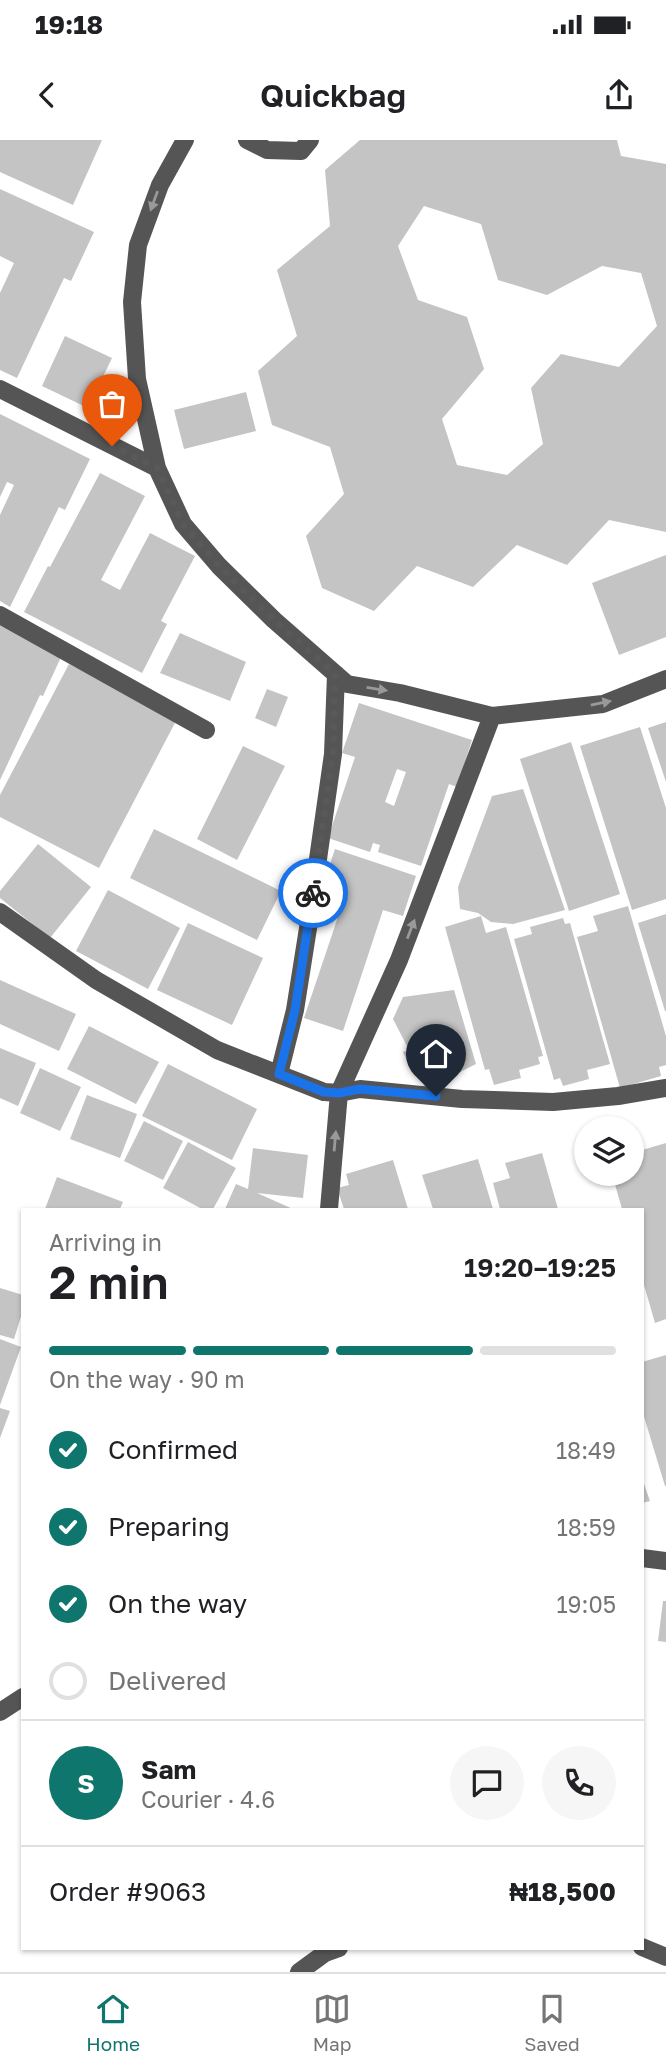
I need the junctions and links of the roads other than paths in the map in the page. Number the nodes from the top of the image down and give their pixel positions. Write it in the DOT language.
graph roads {
  1 [pos="185,140"];
  2 [pos="247,140"];
  3 [pos="310,140"];
  4 [pos="0,390"];
  5 [pos="157,468"];
  6 [pos="0,615"];
  7 [pos="335,674"];
  8 [pos="666,679"];
  9 [pos="492,716"];
  10 [pos="206,730"];
  11 [pos="0,912"];
  12 [pos="279,1074"];
  13 [pos="666,1088"];
  14 [pos="339,1093"];
  15 [pos="329,1208"];
  16 [pos="644,1558"];
  17 [pos="666,1561"];
  18 [pos="21,1698"];
  19 [pos="0,1712"];
  20 [pos="644,1948"];
  21 [pos="329,1950"];
  22 [pos="666,1957"];
  23 [pos="299,1972"];
  1 -- 5 [label="street, one-way"];
  2 -- 3 [label="street"];
  4 -- 5 [label="street"];
  5 -- 7 [label="street"];
  6 -- 10 [label="street"];
  7 -- 9 [label="street, one-way"];
  7 -- 12 [label="street"];
  9 -- 8 [label="street, one-way"];
  14 -- 9 [label="street, one-way"];
  11 -- 12 [label="street"];
  12 -- 14 [label="street"];
  13 -- 14 [label="street"];
  15 -- 14 [label="street, one-way"];
  16 -- 17 [label="street"];
  18 -- 19 [label="street"];
  20 -- 22 [label="street"];
  21 -- 23 [label="street"];
}
